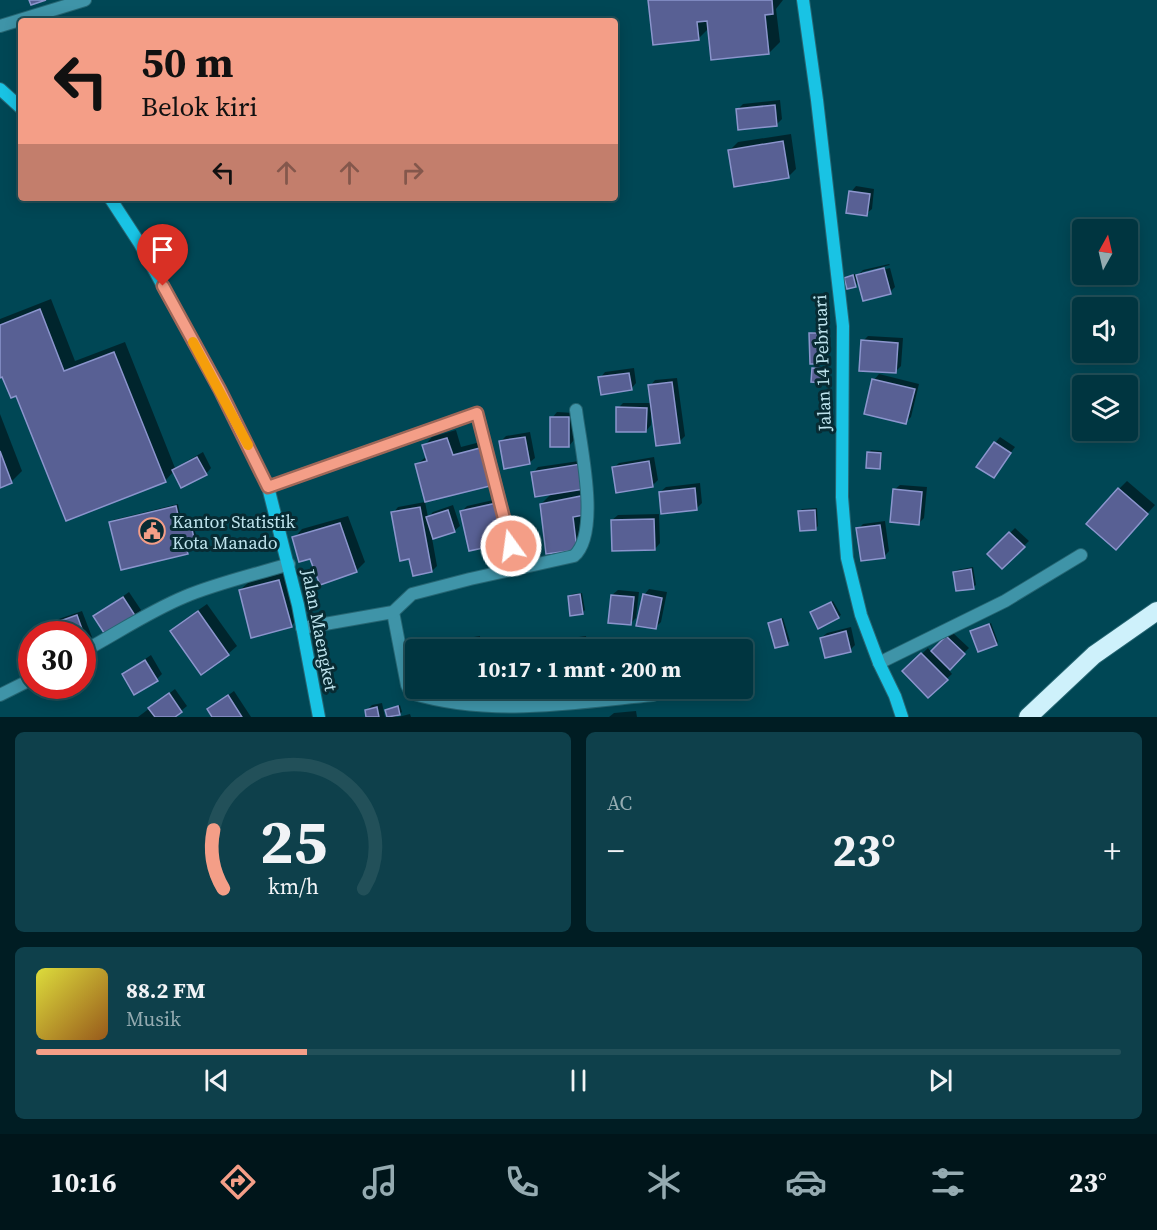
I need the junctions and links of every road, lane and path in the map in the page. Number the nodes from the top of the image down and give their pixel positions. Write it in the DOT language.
graph roads {
  1 [pos="85,0"];
  2 [pos="802,0"];
  3 [pos="26,18"];
  4 [pos="18,20"];
  5 [pos="0,26"];
  6 [pos="0,89"];
  7 [pos="18,105"];
  8 [pos="112,201"];
  9 [pos="576,410"];
  10 [pos="268,487"];
  11 [pos="1081,555"];
  12 [pos="289,564"];
  13 [pos="517,568"];
  14 [pos="1157,611"];
  15 [pos="393,612"];
  16 [pos="302,628"];
  17 [pos="96,644"];
  18 [pos="879,663"];
  19 [pos="405,673"];
  20 [pos="18,686"];
  21 [pos="0,695"];
  22 [pos="437,699"];
  23 [pos="607,699"];
  24 [pos="318,717"];
  25 [pos="902,717"];
  26 [pos="1028,717"];
  1 -- 3 [label="street"];
  2 -- 18 [label="main road, Jalan 14 Pebruari"];
  4 -- 5 [label="street"];
  6 -- 7 [label="main road"];
  8 -- 10 [label="main road, Jalan Maengket"];
  9 -- 13 [label="street"];
  10 -- 12 [label="main road, Jalan Maengket"];
  10 -- 13 [label="street"];
  11 -- 18 [label="street"];
  12 -- 16 [label="main road, Jalan Maengket"];
  12 -- 17 [label="street"];
  13 -- 15 [label="street"];
  14 -- 26 [label="highway"];
  15 -- 16 [label="street"];
  15 -- 19 [label="street"];
  16 -- 24 [label="main road, Jalan Maengket"];
  18 -- 25 [label="main road, Jalan 14 Pebruari"];
  20 -- 21 [label="street"];
  22 -- 23 [label="street"];
}
